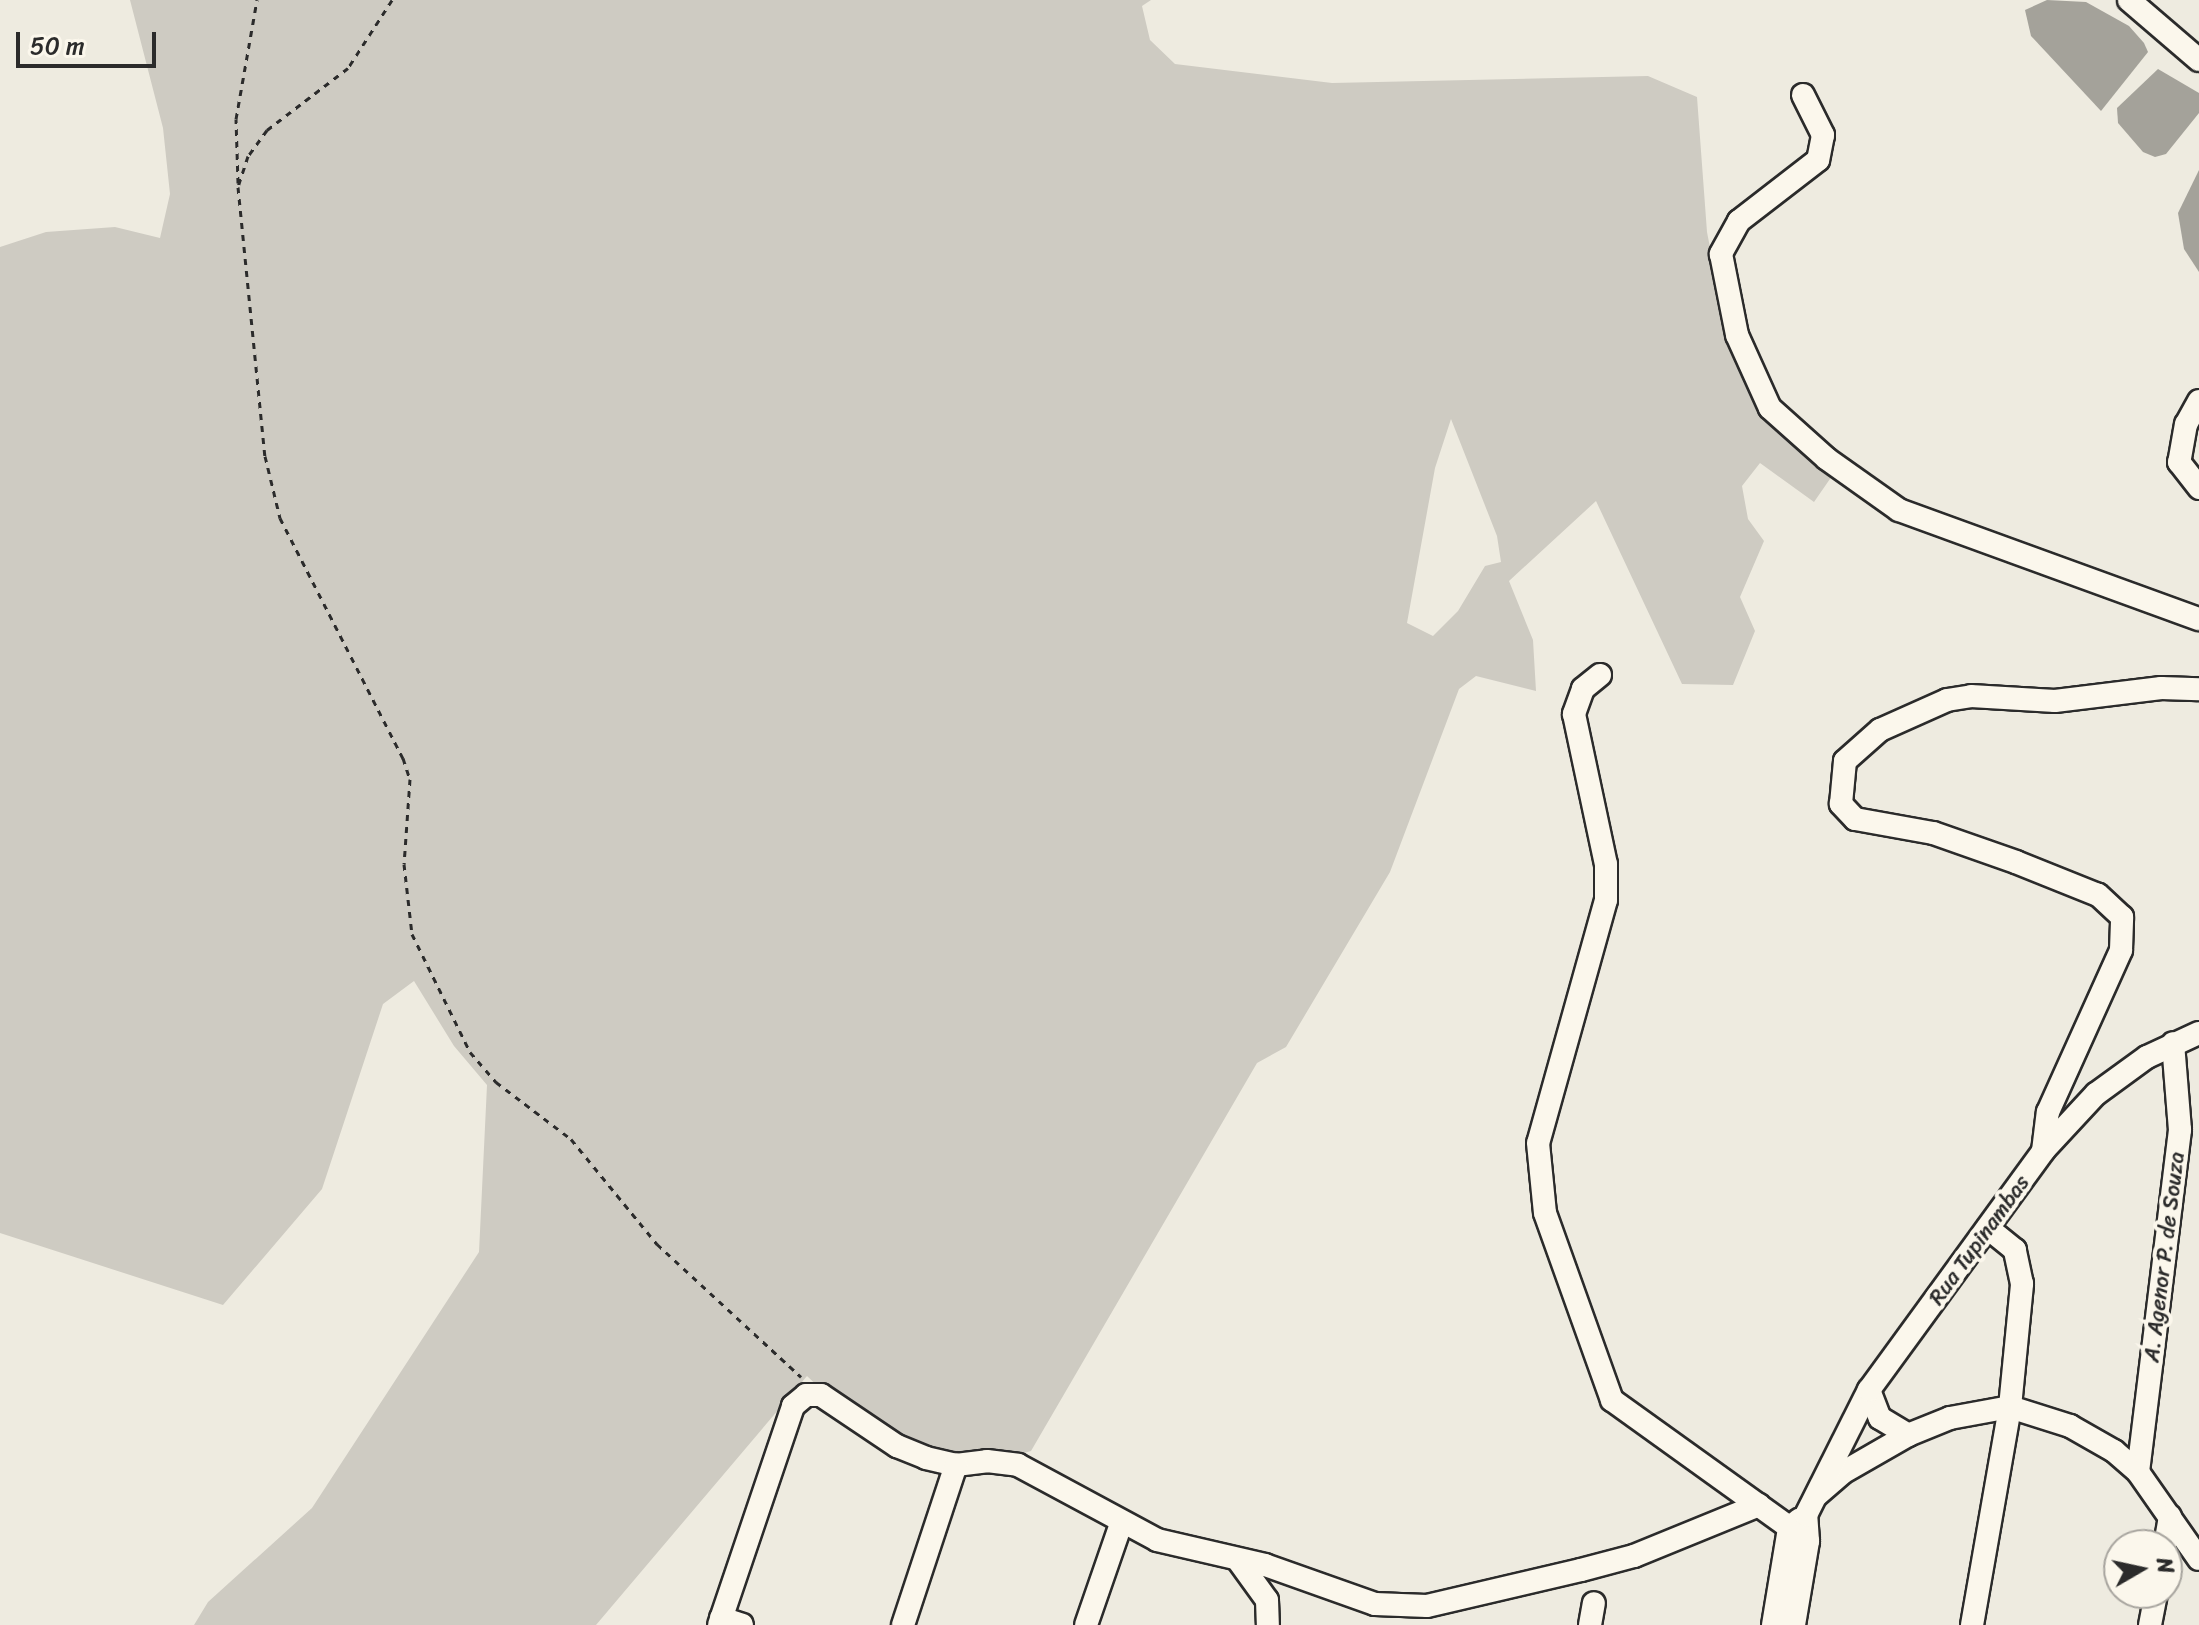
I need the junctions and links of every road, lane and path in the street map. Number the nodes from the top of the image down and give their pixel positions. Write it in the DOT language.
graph roads {
  1 [pos="257,0"];
  2 [pos="392,0"];
  3 [pos="2129,0"];
  4 [pos="2199,60"];
  5 [pos="1803,95"];
  6 [pos="238,187"];
  7 [pos="2199,401"];
  8 [pos="2199,488"];
  9 [pos="2199,619"];
  10 [pos="1600,675"];
  11 [pos="2199,689"];
  12 [pos="2199,1033"];
  13 [pos="2173,1043"];
  14 [pos="2043,1151"];
  15 [pos="1988,1228"];
  16 [pos="1869,1390"];
  17 [pos="821,1395"];
  18 [pos="2010,1407"];
  19 [pos="1908,1435"];
  20 [pos="956,1465"];
  21 [pos="2138,1472"];
  22 [pos="1759,1505"];
  23 [pos="1803,1514"];
  24 [pos="2170,1516"];
  25 [pos="1121,1524"];
  26 [pos="2168,1529"];
  27 [pos="2199,1558"];
  28 [pos="1238,1560"];
  29 [pos="728,1623"];
  30 [pos="903,1625"];
  31 [pos="1086,1625"];
  32 [pos="1268,1625"];
  33 [pos="1773,1625"];
  34 [pos="1794,1625"];
  35 [pos="1972,1625"];
  1 -- 6 [label="path"];
  2 -- 6 [label="path"];
  3 -- 4 [label="street"];
  5 -- 9 [label="street"];
  6 -- 17 [label="path"];
  7 -- 8 [label="street"];
  10 -- 22 [label="street"];
  11 -- 14 [label="street"];
  12 -- 13 [label="street, Rua Tupinambas"];
  13 -- 14 [label="street, Rua Tupinambas"];
  13 -- 21 [label="street, A. Agenor P. de Souza"];
  14 -- 15 [label="street, Rua Tupinambas"];
  15 -- 16 [label="street, Rua Tupinambas"];
  15 -- 18 [label="street"];
  16 -- 19 [label="street"];
  16 -- 23 [label="street, Rua Tupinambas"];
  17 -- 20 [label="street"];
  17 -- 29 [label="street"];
  18 -- 19 [label="street"];
  18 -- 21 [label="street"];
  18 -- 35 [label="street"];
  19 -- 23 [label="street"];
  20 -- 25 [label="street"];
  20 -- 30 [label="street"];
  21 -- 24 [label="street"];
  22 -- 23 [label="street"];
  22 -- 28 [label="street"];
  23 -- 33 [label="street, Rua Tupinambas"];
  23 -- 34 [label="street"];
  24 -- 26 [label="street"];
  24 -- 27 [label="street"];
  25 -- 28 [label="street"];
  25 -- 31 [label="street"];
  28 -- 32 [label="street"];
}
